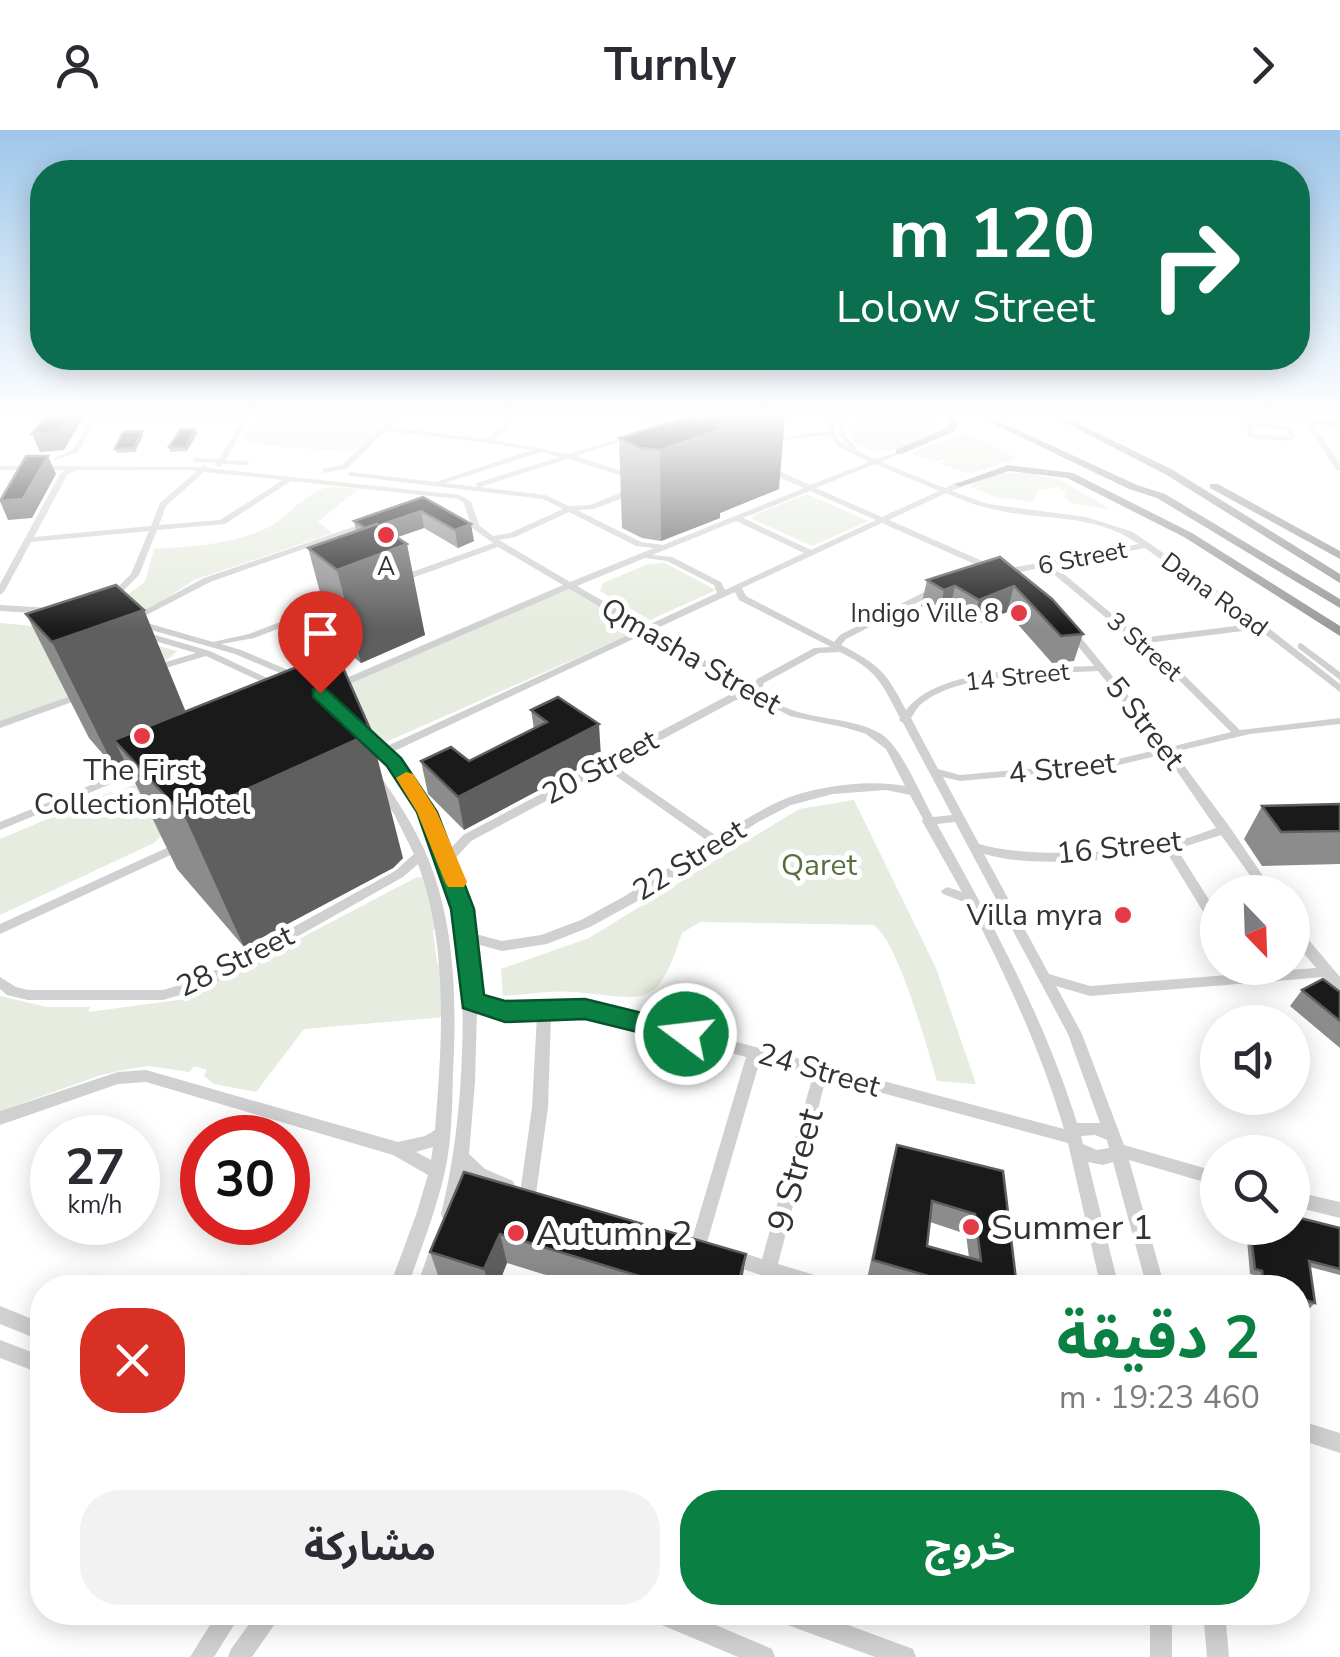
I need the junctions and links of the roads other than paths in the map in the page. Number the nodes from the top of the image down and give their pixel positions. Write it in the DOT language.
graph roads {
  1 [pos="52,487"];
  2 [pos="183,487"];
  3 [pos="268,487"];
  4 [pos="383,487"];
  5 [pos="472,487"];
  6 [pos="498,487"];
  7 [pos="641,487"];
  8 [pos="804,487"];
  9 [pos="812,487"];
  10 [pos="934,487"];
  11 [pos="953,487"];
  12 [pos="963,487"];
  13 [pos="1094,487"];
  14 [pos="1139,487"];
  15 [pos="1195,487"];
  16 [pos="1212,487"];
  17 [pos="808,489"];
  18 [pos="503,491"];
  19 [pos="944,491"];
  20 [pos="591,506"];
  21 [pos="571,508"];
  22 [pos="588,517"];
  23 [pos="736,518"];
  24 [pos="880,521"];
  25 [pos="376,522"];
  26 [pos="152,529"];
  27 [pos="28,540"];
  28 [pos="489,542"];
  29 [pos="1151,544"];
  30 [pos="670,546"];
  31 [pos="304,547"];
  32 [pos="811,553"];
  33 [pos="1340,556"];
  34 [pos="644,557"];
  35 [pos="319,558"];
  36 [pos="1046,564"];
  37 [pos="617,567"];
  38 [pos="1000,573"];
  39 [pos="1293,574"];
  40 [pos="976,578"];
  41 [pos="1340,579"];
  42 [pos="389,584"];
  43 [pos="568,586"];
  44 [pos="944,586"];
  45 [pos="1021,586"];
  46 [pos="738,587"];
  47 [pos="0,592"];
  48 [pos="722,594"];
  49 [pos="586,597"];
  50 [pos="352,598"];
  51 [pos="1340,604"];
  52 [pos="101,606"];
  53 [pos="1,612"];
  54 [pos="150,613"];
  55 [pos="60,616"];
  56 [pos="1059,618"];
  57 [pos="1340,618"];
  58 [pos="1252,619"];
  59 [pos="147,625"];
  60 [pos="128,626"];
  61 [pos="1243,628"];
  62 [pos="645,630"];
  63 [pos="1340,632"];
  64 [pos="1270,633"];
  65 [pos="251,636"];
  66 [pos="1140,642"];
  67 [pos="841,645"];
  68 [pos="185,646"];
  69 [pos="208,647"];
  70 [pos="238,652"];
  71 [pos="173,661"];
  72 [pos="1102,668"];
  73 [pos="139,674"];
  74 [pos="1340,677"];
  75 [pos="738,684"];
  76 [pos="1340,689"];
  77 [pos="89,692"];
  78 [pos="934,693"];
  79 [pos="292,694"];
  80 [pos="760,696"];
  81 [pos="893,696"];
  82 [pos="733,698"];
  83 [pos="348,719"];
  84 [pos="904,720"];
  85 [pos="1340,721"];
  86 [pos="0,725"];
  87 [pos="1238,734"];
  88 [pos="354,746"];
  89 [pos="1167,750"];
  90 [pos="383,752"];
  91 [pos="165,757"];
  92 [pos="364,760"];
  93 [pos="606,764"];
  94 [pos="348,768"];
  95 [pos="903,771"];
  96 [pos="932,771"];
  97 [pos="960,778"];
  98 [pos="885,786"];
  99 [pos="914,792"];
  100 [pos="945,793"];
  101 [pos="959,818"];
  102 [pos="928,821"];
  103 [pos="0,826"];
  104 [pos="1225,830"];
  105 [pos="437,834"];
  106 [pos="200,836"];
  107 [pos="468,838"];
  108 [pos="717,842"];
  109 [pos="1170,846"];
  110 [pos="975,847"];
  111 [pos="421,854"];
  112 [pos="1011,857"];
  113 [pos="448,859"];
  114 [pos="989,872"];
  115 [pos="399,874"];
  116 [pos="1256,875"];
  117 [pos="432,878"];
  118 [pos="947,891"];
  119 [pos="1200,895"];
  120 [pos="972,900"];
  121 [pos="0,929"];
  122 [pos="467,936"];
  123 [pos="497,945"];
  124 [pos="1310,952"];
  125 [pos="470,963"];
  126 [pos="1310,972"];
  127 [pos="1326,972"];
  128 [pos="1046,978"];
  129 [pos="1200,979"];
  130 [pos="0,982"];
  131 [pos="1340,986"];
  132 [pos="1090,991"];
  133 [pos="472,1002"];
  134 [pos="544,1008"];
  135 [pos="505,1012"];
  136 [pos="1065,1014"];
  137 [pos="470,1032"];
  138 [pos="755,1052"];
  139 [pos="821,1072"];
  140 [pos="0,1118"];
  141 [pos="442,1134"];
  142 [pos="1073,1139"];
  143 [pos="1116,1143"];
  144 [pos="397,1149"];
  145 [pos="464,1159"];
  146 [pos="436,1171"];
  147 [pos="1200,1172"];
  148 [pos="489,1179"];
  149 [pos="528,1194"];
  150 [pos="454,1196"];
  151 [pos="547,1200"];
  152 [pos="1310,1202"];
  153 [pos="1340,1210"];
  154 [pos="679,1240"];
  155 [pos="698,1246"];
  156 [pos="768,1269"];
  157 [pos="402,1275"];
  158 [pos="429,1275"];
  159 [pos="787,1275"];
  160 [pos="1107,1275"];
  161 [pos="1152,1275"];
  162 [pos="0,1315"];
  163 [pos="30,1327"];
  164 [pos="0,1349"];
  165 [pos="30,1360"];
  166 [pos="1310,1434"];
  167 [pos="1340,1443"];
  168 [pos="222,1625"];
  169 [pos="262,1625"];
  170 [pos="689,1625"];
  171 [pos="818,1625"];
  172 [pos="1161,1625"];
  173 [pos="1215,1625"];
  174 [pos="202,1657"];
  175 [pos="239,1657"];
  176 [pos="764,1657"];
  177 [pos="905,1657"];
  178 [pos="1161,1657"];
  179 [pos="1218,1657"];
  1 -- 27 [label="street"];
  2 -- 26 [label="street"];
  3 -- 26 [label="street"];
  4 -- 28 [label="street"];
  5 -- 18 [label="street"];
  6 -- 18 [label="street"];
  7 -- 20 [label="street"];
  8 -- 17 [label="street"];
  9 -- 17 [label="street"];
  10 -- 19 [label="street, Dana Road"];
  11 -- 19 [label="street"];
  12 -- 29 [label="street, Dana Road"];
  13 -- 63 [label="highway"];
  14 -- 39 [label="highway"];
  15 -- 41 [label="highway"];
  16 -- 33 [label="highway"];
  17 -- 23 [label="street"];
  17 -- 24 [label="street"];
  18 -- 21 [label="street"];
  19 -- 24 [label="street"];
  19 -- 29 [label="street, Dana Road"];
  20 -- 21 [label="street"];
  20 -- 22 [label="street"];
  21 -- 22 [label="street"];
  21 -- 28 [label="street"];
  22 -- 30 [label="street"];
  23 -- 30 [label="street"];
  23 -- 32 [label="street"];
  24 -- 32 [label="street"];
  24 -- 38 [label="street"];
  25 -- 31 [label="street"];
  26 -- 27 [label="street"];
  26 -- 52 [label="street"];
  27 -- 47 [label="street"];
  28 -- 42 [label="street"];
  28 -- 43 [label="street, Qmasha Street"];
  29 -- 36 [label="street, 6 Street"];
  29 -- 58 [label="street, Dana Road"];
  29 -- 74 [label="street, Dana Road"];
  30 -- 34 [label="street"];
  31 -- 35 [label="street"];
  31 -- 54 [label="street"];
  32 -- 46 [label="street"];
  34 -- 37 [label="street"];
  34 -- 48 [label="street, Qmasha Street"];
  36 -- 38 [label="street, 6 Street"];
  36 -- 66 [label="street, 3 Street"];
  37 -- 43 [label="street"];
  37 -- 49 [label="street"];
  38 -- 40 [label="street, 6 Street"];
  38 -- 45 [label="street"];
  39 -- 51 [label="highway"];
  39 -- 57 [label="highway"];
  43 -- 49 [label="street, Qmasha Street"];
  43 -- 70 [label="street"];
  44 -- 67 [label="street"];
  46 -- 48 [label="street"];
  46 -- 67 [label="street"];
  48 -- 62 [label="street"];
  49 -- 62 [label="street, Qmasha Street"];
  50 -- 65 [label="street"];
  53 -- 55 [label="street"];
  54 -- 59 [label="street"];
  54 -- 60 [label="street"];
  56 -- 72 [label="street, 5 Street"];
  58 -- 61 [label="street"];
  58 -- 64 [label="street, Dana Road"];
  59 -- 60 [label="street"];
  59 -- 69 [label="street"];
  60 -- 68 [label="street"];
  61 -- 64 [label="street"];
  61 -- 66 [label="street"];
  62 -- 75 [label="street, Qmasha Street"];
  62 -- 90 [label="street"];
  64 -- 76 [label="street, Dana Road"];
  65 -- 69 [label="street"];
  65 -- 70 [label="street"];
  66 -- 87 [label="street, 3 Street"];
  67 -- 80 [label="street"];
  67 -- 81 [label="street"];
  68 -- 69 [label="street"];
  68 -- 71 [label="street"];
  69 -- 70 [label="street"];
  69 -- 71 [label="street"];
  69 -- 79 [label="street"];
  71 -- 73 [label="street"];
  72 -- 78 [label="street, 14 Street"];
  72 -- 89 [label="street, 5 Street"];
  75 -- 80 [label="street, Qmasha Street"];
  75 -- 82 [label="street"];
  77 -- 86 [label="street"];
  78 -- 81 [label="street, 14 Street"];
  78 -- 84 [label="street, 14 Street"];
  80 -- 82 [label="street, 20 Street"];
  80 -- 95 [label="street, Qmasha Street"];
  81 -- 84 [label="street"];
  82 -- 93 [label="street, 20 Street"];
  83 -- 90 [label="street"];
  84 -- 96 [label="street"];
  85 -- 87 [label="street, 4 Street"];
  87 -- 89 [label="street, 4 Street"];
  88 -- 92 [label="street"];
  89 -- 97 [label="street, 4 Street"];
  89 -- 104 [label="street, 5 Street"];
  90 -- 92 [label="street"];
  90 -- 105 [label="street"];
  91 -- 103 [label="street"];
  92 -- 94 [label="street"];
  92 -- 111 [label="street"];
  93 -- 107 [label="street, 20 Street"];
  93 -- 108 [label="street"];
  95 -- 98 [label="street"];
  95 -- 99 [label="street, Qmasha Street"];
  96 -- 97 [label="street, 4 Street"];
  96 -- 100 [label="street"];
  97 -- 100 [label="street"];
  98 -- 99 [label="street, 22 Street"];
  98 -- 108 [label="street, 22 Street"];
  99 -- 102 [label="street, Qmasha Street"];
  100 -- 101 [label="street"];
  101 -- 102 [label="street"];
  101 -- 110 [label="street"];
  102 -- 120 [label="street, Qmasha Street"];
  104 -- 109 [label="street, 16 Street"];
  104 -- 116 [label="street, 5 Street"];
  105 -- 107 [label="street"];
  105 -- 113 [label="street"];
  106 -- 121 [label="street"];
  107 -- 113 [label="street, 20 Street"];
  108 -- 123 [label="street, 22 Street"];
  109 -- 112 [label="street, 16 Street"];
  109 -- 119 [label="street"];
  110 -- 112 [label="street, 16 Street"];
  110 -- 114 [label="street"];
  111 -- 115 [label="street, 28 Street"];
  111 -- 117 [label="street"];
  112 -- 114 [label="street"];
  113 -- 122 [label="street"];
  114 -- 128 [label="street"];
  115 -- 117 [label="street"];
  115 -- 130 [label="street, 28 Street"];
  117 -- 141 [label="street"];
  118 -- 120 [label="street"];
  120 -- 142 [label="street, Qmasha Street"];
  122 -- 123 [label="street, 22 Street"];
  122 -- 125 [label="street"];
  123 -- 125 [label="street, 22 Street"];
  124 -- 127 [label="street"];
  125 -- 133 [label="street"];
  126 -- 127 [label="street"];
  127 -- 131 [label="street"];
  128 -- 132 [label="street"];
  128 -- 136 [label="street"];
  129 -- 132 [label="street"];
  132 -- 136 [label="street"];
  133 -- 135 [label="street, 24 Street"];
  133 -- 137 [label="street"];
  134 -- 135 [label="street, 24 Street"];
  134 -- 138 [label="street, 24 Street"];
  134 -- 149 [label="street"];
  135 -- 137 [label="street, 24 Street"];
  136 -- 143 [label="street"];
  137 -- 145 [label="street"];
  138 -- 139 [label="street, 24 Street"];
  138 -- 155 [label="street"];
  139 -- 142 [label="street, 24 Street"];
  139 -- 156 [label="street, 9 Street"];
  140 -- 144 [label="street"];
  141 -- 144 [label="street"];
  141 -- 146 [label="street"];
  142 -- 143 [label="street"];
  142 -- 143 [label="street"];
  142 -- 160 [label="street, Qmasha Street"];
  143 -- 147 [label="street"];
  143 -- 161 [label="street"];
  144 -- 146 [label="street"];
  145 -- 148 [label="street"];
  145 -- 150 [label="street"];
  146 -- 157 [label="street"];
  148 -- 149 [label="street"];
  148 -- 150 [label="street"];
  149 -- 151 [label="street"];
  150 -- 158 [label="street"];
  152 -- 153 [label="street"];
  154 -- 155 [label="street"];
  155 -- 156 [label="street"];
  156 -- 159 [label="street"];
  162 -- 163 [label="street"];
  164 -- 165 [label="street"];
  166 -- 167 [label="street"];
  168 -- 174 [label="street"];
  169 -- 175 [label="street"];
  170 -- 176 [label="street"];
  171 -- 177 [label="street"];
  172 -- 178 [label="street"];
  173 -- 179 [label="street"];
}
